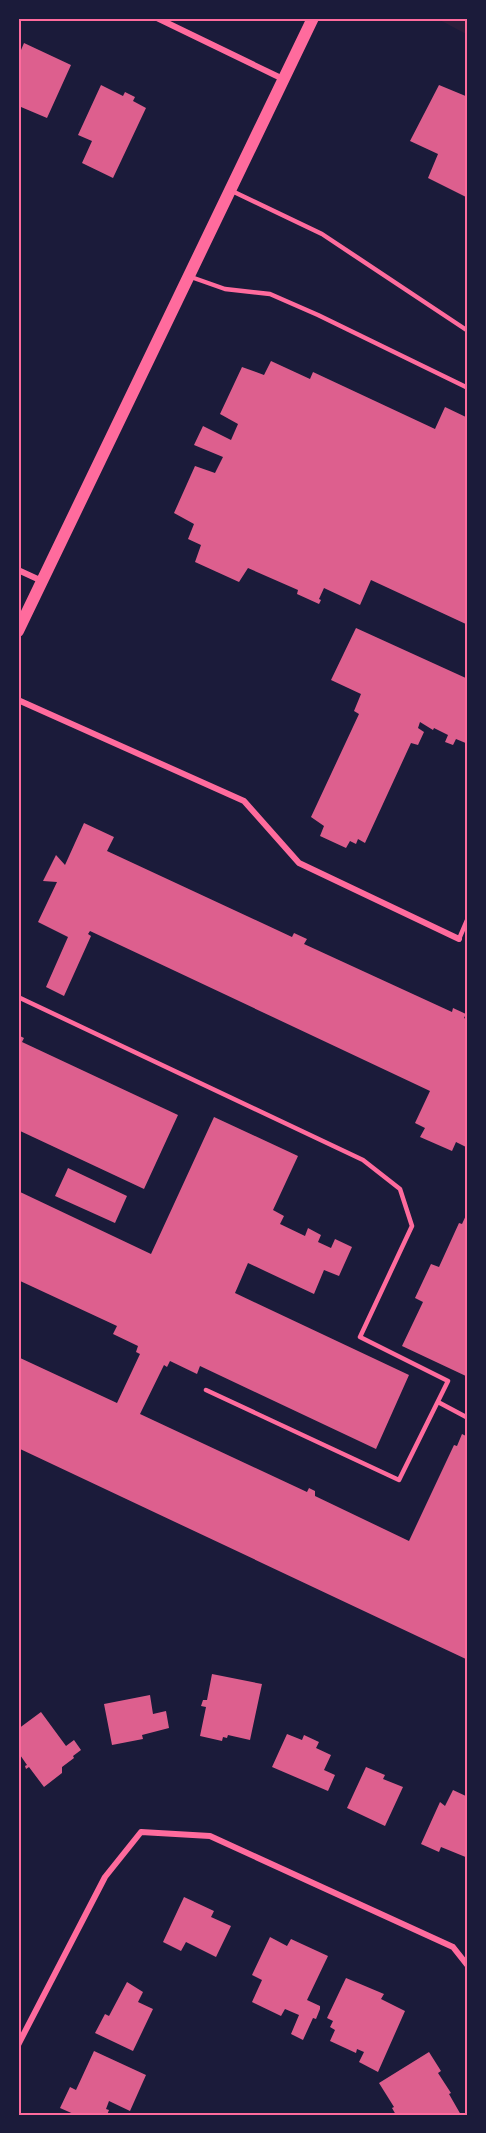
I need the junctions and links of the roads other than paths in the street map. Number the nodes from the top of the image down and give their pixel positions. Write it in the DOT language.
graph roads {
  1 [pos="157,18"];
  2 [pos="314,18"];
  3 [pos="284,79"];
  4 [pos="230,190"];
  5 [pos="189,276"];
  6 [pos="468,332"];
  7 [pos="468,388"];
  8 [pos="18,570"];
  9 [pos="42,581"];
  10 [pos="18,631"];
  11 [pos="18,700"];
  12 [pos="468,918"];
  13 [pos="459,939"];
  14 [pos="18,997"];
  15 [pos="206,1390"];
  16 [pos="438,1402"];
  17 [pos="468,1418"];
  18 [pos="468,1966"];
  19 [pos="18,2044"];
  1 -- 3 [label="street"];
  2 -- 3 [label="main road"];
  3 -- 4 [label="main road"];
  4 -- 5 [label="main road"];
  4 -- 6 [label="lane"];
  5 -- 7 [label="lane"];
  5 -- 9 [label="main road"];
  8 -- 9 [label="street"];
  9 -- 10 [label="main road"];
  11 -- 13 [label="street"];
  12 -- 13 [label="lane"];
  14 -- 16 [label="lane"];
  15 -- 16 [label="lane"];
  16 -- 17 [label="lane"];
  18 -- 19 [label="street"];
}
